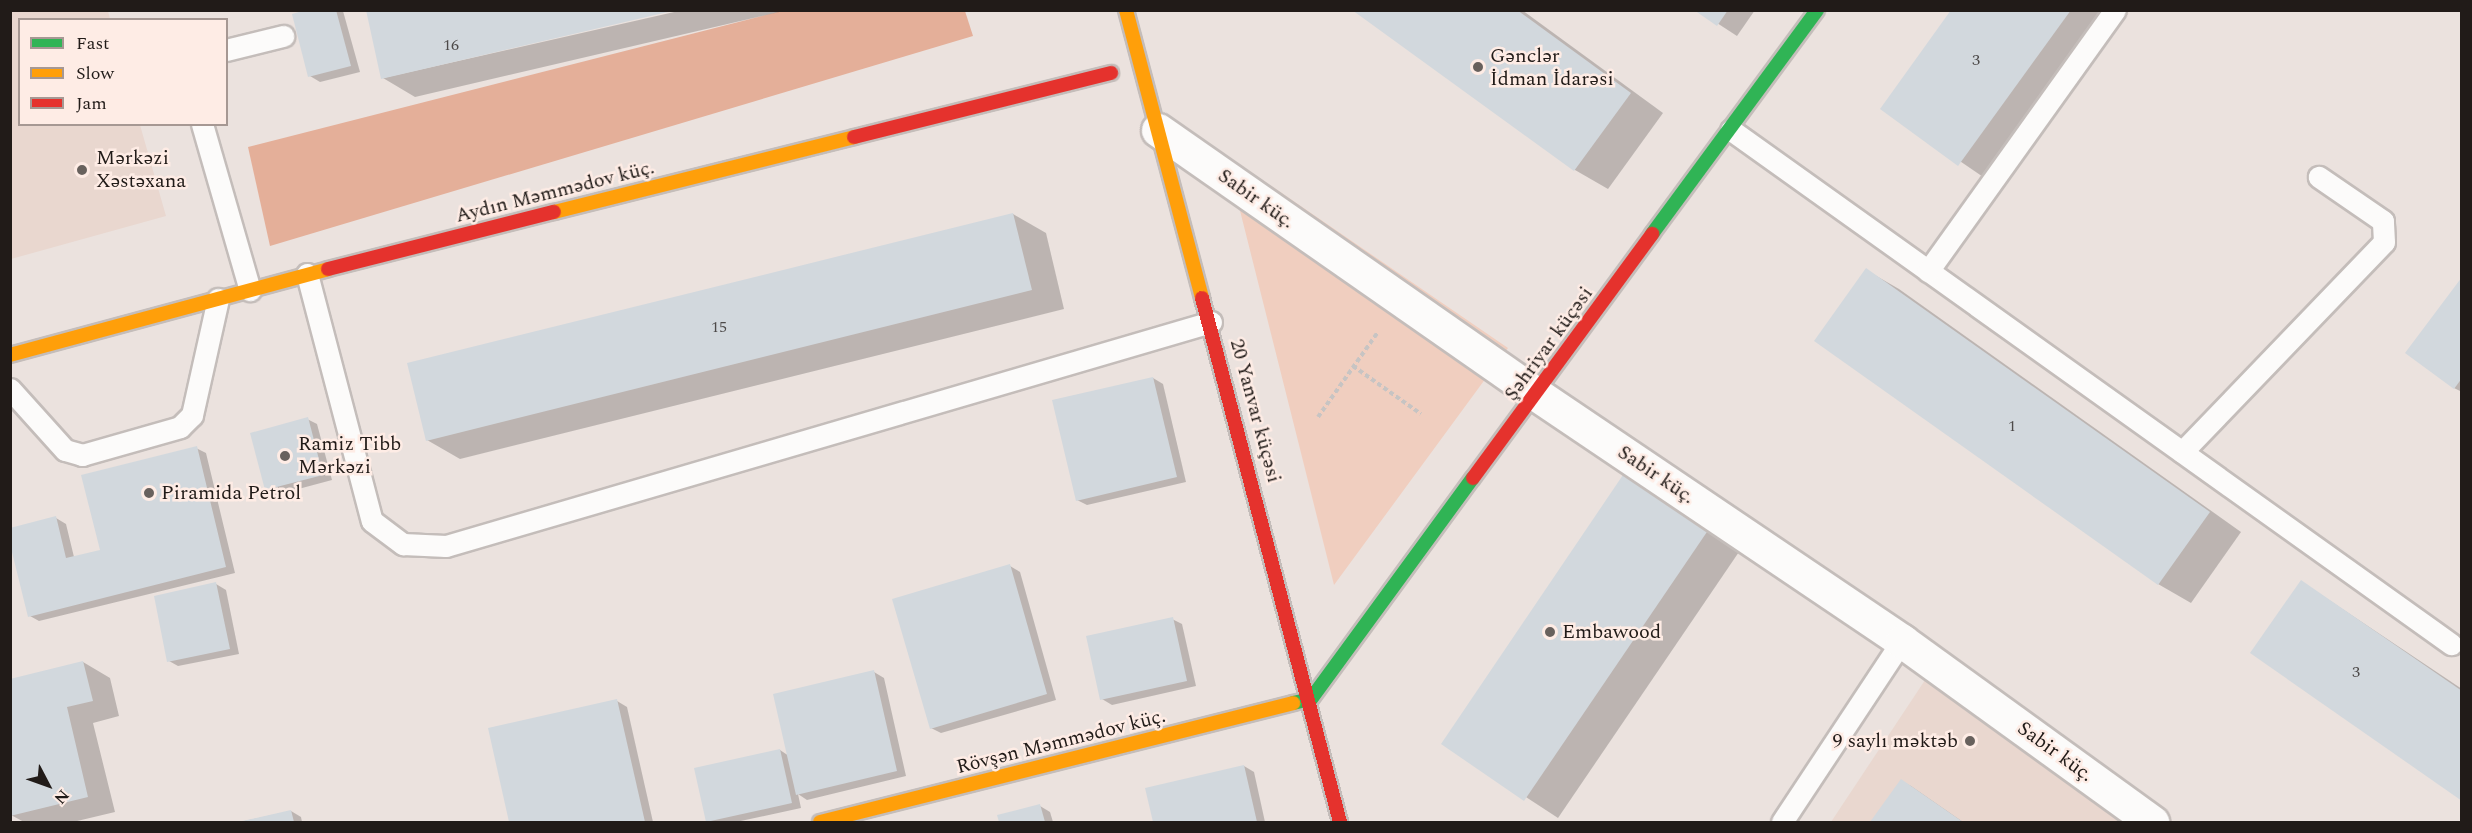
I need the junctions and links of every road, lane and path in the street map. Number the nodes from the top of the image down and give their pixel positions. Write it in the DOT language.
graph roads {
  1 [pos="1126,10"];
  2 [pos="1817,10"];
  3 [pos="2115,10"];
  4 [pos="283,36"];
  5 [pos="228,50"];
  6 [pos="1111,73"];
  7 [pos="203,126"];
  8 [pos="1158,130"];
  9 [pos="1731,130"];
  10 [pos="2319,177"];
  11 [pos="1928,271"];
  12 [pos="307,274"];
  13 [pos="249,290"];
  14 [pos="218,299"];
  15 [pos="1401,300"];
  16 [pos="1211,322"];
  17 [pos="10,355"];
  18 [pos="1353,366"];
  19 [pos="10,389"];
  20 [pos="1536,394"];
  21 [pos="1421,414"];
  22 [pos="1318,417"];
  23 [pos="2182,452"];
  24 [pos="1902,641"];
  25 [pos="2451,644"];
  26 [pos="1311,699"];
  27 [pos="820,822"];
  28 [pos="1340,822"];
  29 [pos="1782,822"];
  30 [pos="2152,822"];
  1 -- 8 [label="street, 20 Yanvar küçəsi"];
  2 -- 9 [label="street, Şəhriyar küçəsi"];
  3 -- 11 [label="lane"];
  4 -- 5 [label="lane"];
  6 -- 12 [label="street, Aydın Məmmədov küç."];
  7 -- 13 [label="lane"];
  8 -- 15 [label="street, Sabir küç."];
  8 -- 16 [label="street, 20 Yanvar küçəsi"];
  9 -- 11 [label="lane"];
  9 -- 20 [label="street, Şəhriyar küçəsi"];
  10 -- 23 [label="lane"];
  11 -- 23 [label="lane"];
  12 -- 13 [label="street, Aydın Məmmədov küç."];
  12 -- 16 [label="lane"];
  13 -- 14 [label="street, Aydın Məmmədov küç."];
  14 -- 17 [label="street, Aydın Məmmədov küç."];
  14 -- 19 [label="lane"];
  15 -- 18 [label="path"];
  15 -- 20 [label="street, Sabir küç."];
  16 -- 26 [label="street, 20 Yanvar küçəsi"];
  18 -- 21 [label="path"];
  18 -- 22 [label="path"];
  20 -- 24 [label="street, Sabir küç."];
  20 -- 26 [label="street, Şəhriyar küçəsi"];
  23 -- 25 [label="lane"];
  24 -- 29 [label="lane"];
  24 -- 30 [label="street, Sabir küç."];
  26 -- 27 [label="street, Rövşən Məmmədov küç."];
  26 -- 28 [label="street, 20 Yanvar küçəsi"];
}
